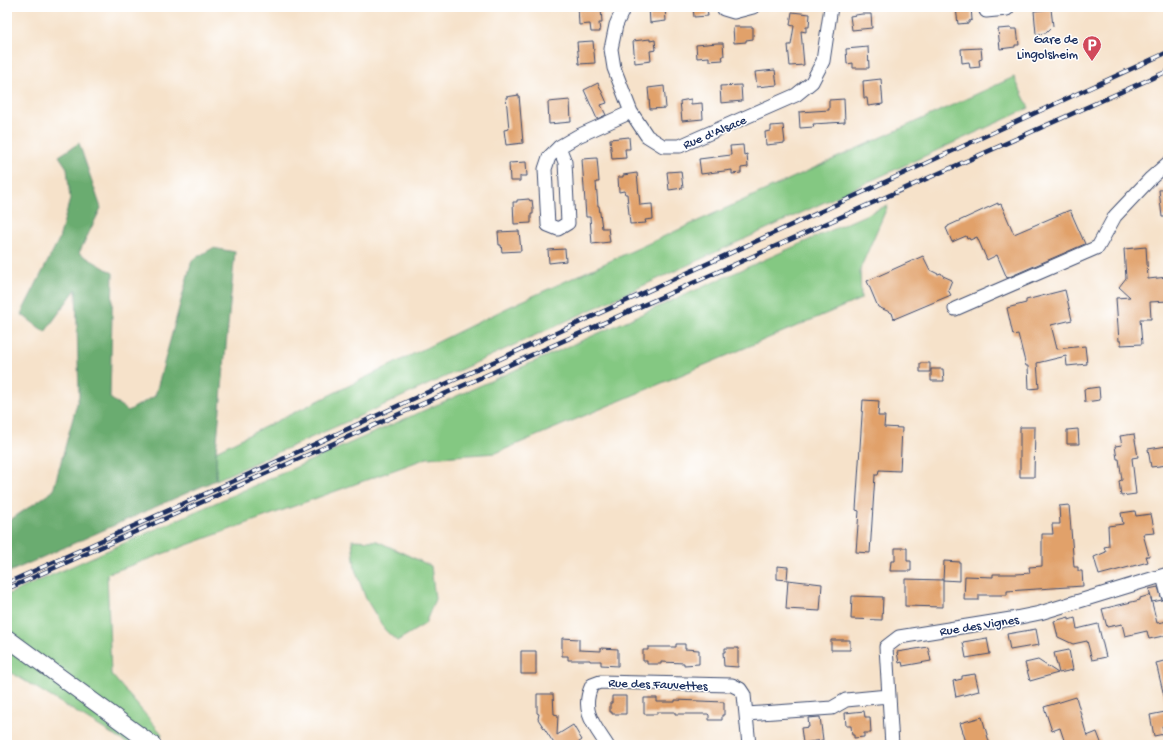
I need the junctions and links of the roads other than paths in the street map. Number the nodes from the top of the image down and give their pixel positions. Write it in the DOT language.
graph roads {
  1 [pos="624,7"];
  2 [pos="724,7"];
  3 [pos="753,7"];
  4 [pos="831,7"];
  5 [pos="986,7"];
  6 [pos="1006,7"];
  7 [pos="631,112"];
  8 [pos="559,147"];
  9 [pos="1168,163"];
  10 [pos="955,309"];
  11 [pos="1166,575"];
  12 [pos="1168,594"];
  13 [pos="7,638"];
  14 [pos="888,696"];
  15 [pos="746,714"];
  16 [pos="153,745"];
  17 [pos="607,745"];
  18 [pos="749,745"];
  19 [pos="892,745"];
  1 -- 7 [label="street, Rue d'Alsace"];
  2 -- 3 [label="street"];
  4 -- 7 [label="street, Rue d'Alsace"];
  5 -- 6 [label="street"];
  7 -- 8 [label="street"];
  8 -- 8 [label="street"];
  9 -- 10 [label="street"];
  11 -- 12 [label="street"];
  11 -- 14 [label="street, Rue des Vignes"];
  13 -- 16 [label="main road"];
  14 -- 15 [label="street"];
  14 -- 19 [label="street, Rue des Vignes"];
  15 -- 17 [label="street, Rue des Fauvettes"];
  15 -- 18 [label="street, Rue des Fauvettes"];
}
